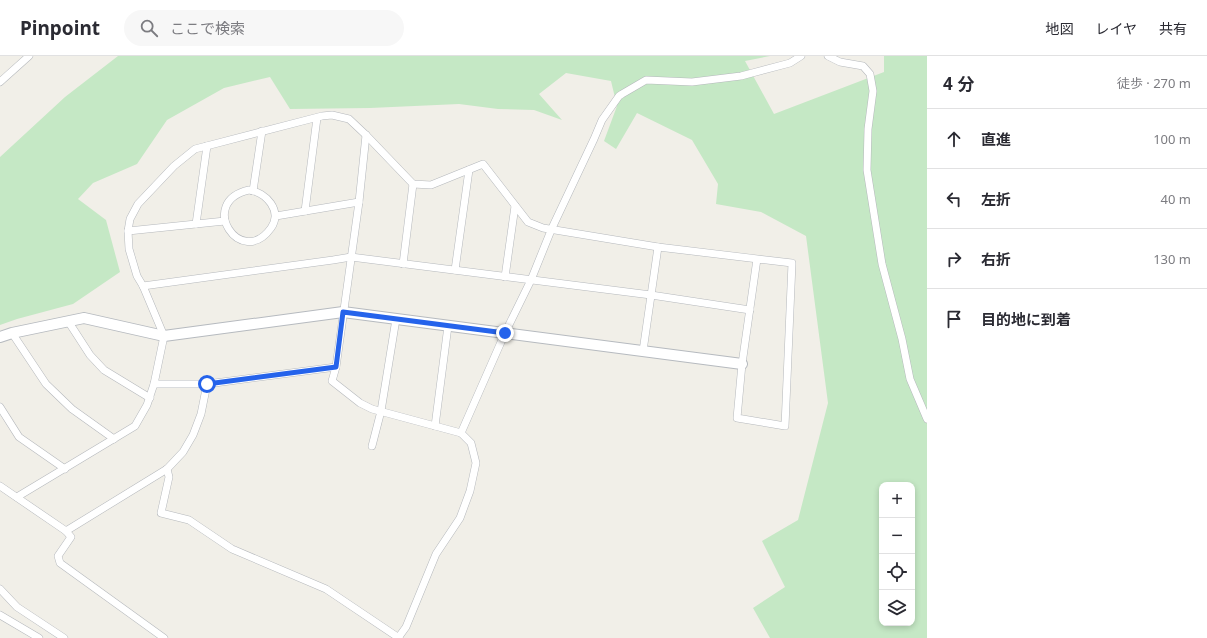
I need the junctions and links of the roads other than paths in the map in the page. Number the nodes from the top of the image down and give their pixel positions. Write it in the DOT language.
graph roads {
  1 [pos="29,56"];
  2 [pos="801,56"];
  3 [pos="828,56"];
  4 [pos="0,82"];
  5 [pos="317,118"];
  6 [pos="262,131"];
  7 [pos="366,135"];
  8 [pos="207,146"];
  9 [pos="469,170"];
  10 [pos="413,184"];
  11 [pos="253,191"];
  12 [pos="359,202"];
  13 [pos="515,206"];
  14 [pos="305,211"];
  15 [pos="276,216"];
  16 [pos="225,221"];
  17 [pos="196,224"];
  18 [pos="552,228"];
  19 [pos="128,231"];
  20 [pos="658,247"];
  21 [pos="351,257"];
  22 [pos="757,259"];
  23 [pos="403,264"];
  24 [pos="455,270"];
  25 [pos="505,277"];
  26 [pos="531,280"];
  27 [pos="142,286"];
  28 [pos="651,295"];
  29 [pos="750,310"];
  30 [pos="343,312"];
  31 [pos="396,319"];
  32 [pos="68,321"];
  33 [pos="448,326"];
  34 [pos="12,333"];
  35 [pos="505,333"];
  36 [pos="164,336"];
  37 [pos="0,337"];
  38 [pos="643,351"];
  39 [pos="742,364"];
  40 [pos="336,367"];
  41 [pos="154,384"];
  42 [pos="207,384"];
  43 [pos="150,398"];
  44 [pos="0,407"];
  45 [pos="381,411"];
  46 [pos="927,419"];
  47 [pos="435,426"];
  48 [pos="461,433"];
  49 [pos="114,439"];
  50 [pos="372,446"];
  51 [pos="65,468"];
  52 [pos="167,469"];
  53 [pos="0,486"];
  54 [pos="17,497"];
  55 [pos="66,531"];
  56 [pos="0,589"];
  57 [pos="0,615"];
  58 [pos="39,638"];
  59 [pos="64,638"];
  60 [pos="164,638"];
  61 [pos="399,638"];
  1 -- 4 [label="street"];
  2 -- 18 [label="street"];
  3 -- 46 [label="street"];
  5 -- 6 [label="street"];
  5 -- 7 [label="street"];
  5 -- 14 [label="street"];
  6 -- 8 [label="street"];
  6 -- 11 [label="street"];
  7 -- 10 [label="street"];
  7 -- 12 [label="street"];
  8 -- 17 [label="street"];
  8 -- 19 [label="street"];
  9 -- 10 [label="street"];
  9 -- 13 [label="street"];
  9 -- 24 [label="street"];
  10 -- 23 [label="street"];
  11 -- 15 [label="street"];
  11 -- 16 [label="street"];
  12 -- 14 [label="street"];
  12 -- 21 [label="street"];
  13 -- 18 [label="street"];
  13 -- 25 [label="street"];
  14 -- 15 [label="street"];
  15 -- 16 [label="street"];
  16 -- 17 [label="street"];
  17 -- 19 [label="street"];
  18 -- 20 [label="street"];
  18 -- 26 [label="street"];
  19 -- 27 [label="street"];
  20 -- 22 [label="street"];
  20 -- 28 [label="street"];
  21 -- 23 [label="street"];
  21 -- 27 [label="street"];
  21 -- 30 [label="street"];
  22 -- 29 [label="street"];
  22 -- 39 [label="street"];
  23 -- 24 [label="street"];
  24 -- 25 [label="street"];
  25 -- 26 [label="street"];
  26 -- 28 [label="street"];
  26 -- 35 [label="street"];
  27 -- 36 [label="street"];
  28 -- 29 [label="street"];
  28 -- 38 [label="street"];
  29 -- 39 [label="street"];
  30 -- 31 [label="street"];
  30 -- 36 [label="street"];
  30 -- 40 [label="street"];
  31 -- 33 [label="street"];
  31 -- 45 [label="street"];
  32 -- 34 [label="street"];
  32 -- 36 [label="street"];
  32 -- 43 [label="street"];
  33 -- 35 [label="street"];
  33 -- 47 [label="street"];
  34 -- 37 [label="street"];
  34 -- 49 [label="street"];
  35 -- 38 [label="street"];
  35 -- 48 [label="street"];
  36 -- 41 [label="street"];
  38 -- 39 [label="street"];
  40 -- 42 [label="street"];
  40 -- 45 [label="street"];
  41 -- 42 [label="street"];
  41 -- 43 [label="street"];
  42 -- 52 [label="street"];
  43 -- 49 [label="street"];
  44 -- 51 [label="street"];
  45 -- 47 [label="street"];
  45 -- 50 [label="street"];
  47 -- 48 [label="street"];
  48 -- 61 [label="street"];
  49 -- 51 [label="street"];
  51 -- 54 [label="street"];
  52 -- 55 [label="street"];
  52 -- 61 [label="street"];
  53 -- 54 [label="street"];
  54 -- 55 [label="street"];
  55 -- 60 [label="street"];
  56 -- 59 [label="street"];
  57 -- 58 [label="street"];
}
